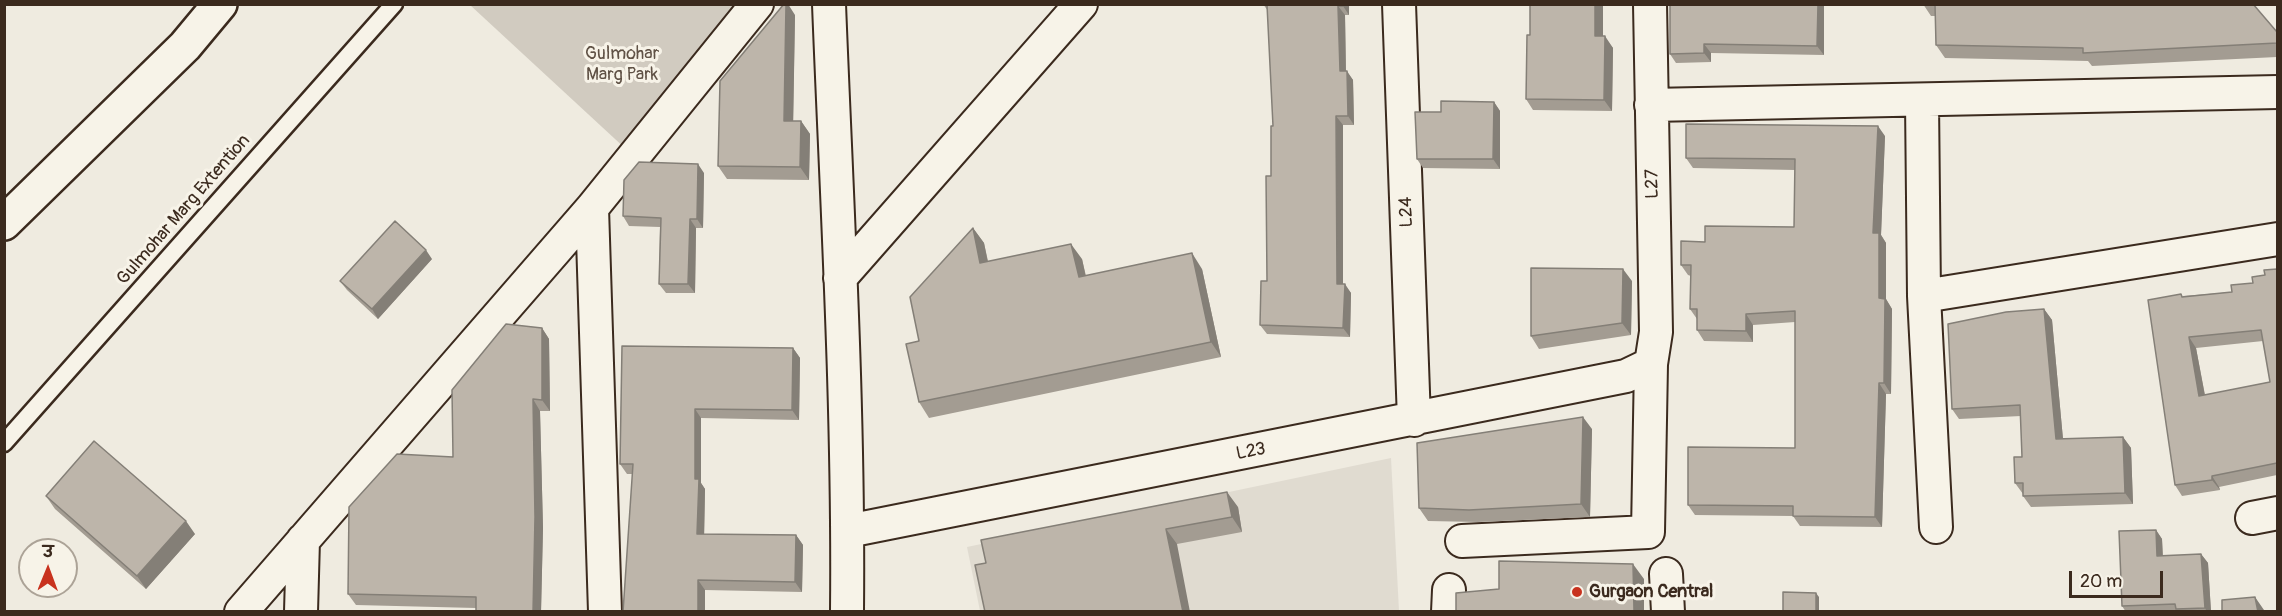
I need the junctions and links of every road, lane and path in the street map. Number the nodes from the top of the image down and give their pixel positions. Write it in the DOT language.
graph roads {
  1 [pos="220,4"];
  2 [pos="394,4"];
  3 [pos="757,4"];
  4 [pos="829,4"];
  5 [pos="1081,4"];
  6 [pos="1399,4"];
  7 [pos="1650,4"];
  8 [pos="2277,92"];
  9 [pos="1922,101"];
  10 [pos="1651,105"];
  11 [pos="592,208"];
  12 [pos="4,223"];
  13 [pos="2277,239"];
  14 [pos="840,279"];
  15 [pos="1924,296"];
  16 [pos="1651,364"];
  17 [pos="1414,420"];
  18 [pos="4,443"];
  19 [pos="1936,527"];
  20 [pos="848,531"];
  21 [pos="303,540"];
  22 [pos="1462,541"];
  23 [pos="1666,574"];
  24 [pos="241,612"];
  25 [pos="301,612"];
  26 [pos="605,612"];
  27 [pos="847,612"];
  28 [pos="1668,612"];
  1 -- 12 [label="main road"];
  2 -- 18 [label="lane, Gulmohar Marg Extention"];
  3 -- 11 [label="street"];
  4 -- 14 [label="street"];
  5 -- 14 [label="street"];
  6 -- 17 [label="street, L24"];
  7 -- 10 [label="street, L27"];
  8 -- 9 [label="street"];
  9 -- 10 [label="street"];
  9 -- 15 [label="street"];
  10 -- 16 [label="street, L27"];
  11 -- 21 [label="street"];
  11 -- 26 [label="street"];
  13 -- 15 [label="street"];
  14 -- 20 [label="street"];
  15 -- 19 [label="street"];
  16 -- 17 [label="street, L23"];
  16 -- 22 [label="street, L27"];
  17 -- 20 [label="street, L23"];
  20 -- 27 [label="street"];
  21 -- 24 [label="street"];
  21 -- 25 [label="street"];
  23 -- 28 [label="street"];
}
